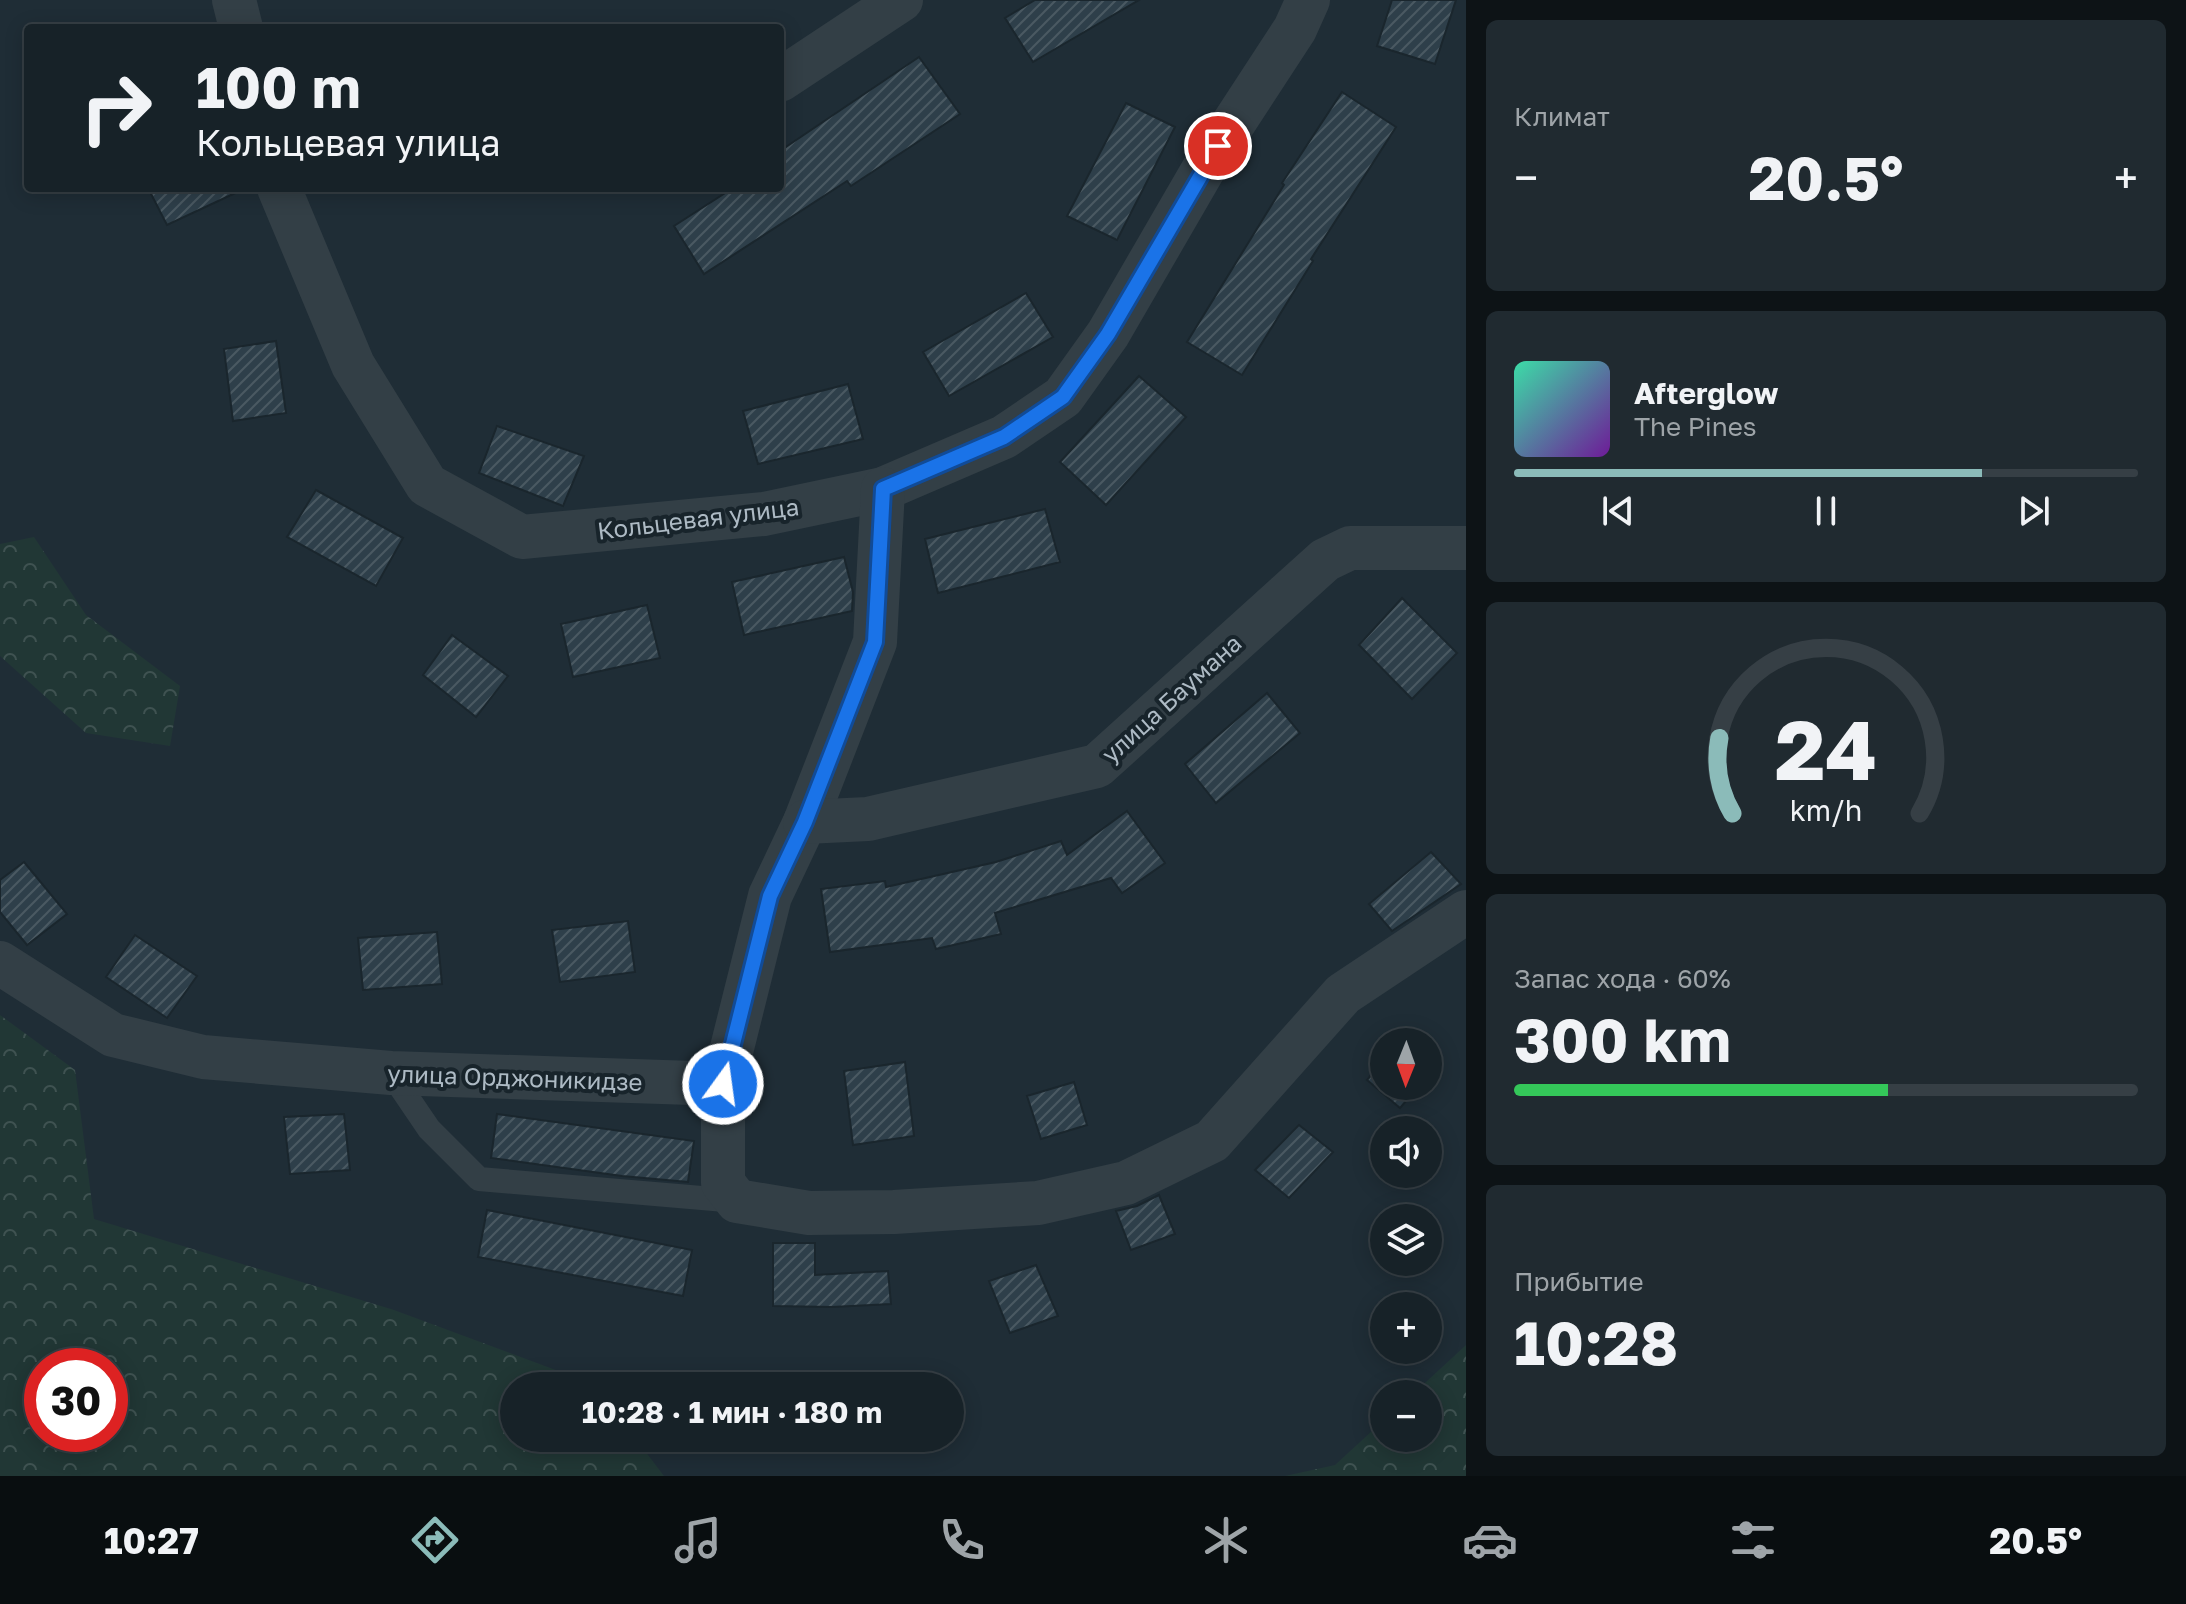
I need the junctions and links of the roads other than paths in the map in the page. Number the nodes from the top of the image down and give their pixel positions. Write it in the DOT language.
graph roads {
  1 [pos="234,0"];
  2 [pos="901,0"];
  3 [pos="1308,0"];
  4 [pos="240,24"];
  5 [pos="784,77"];
  6 [pos="281,192"];
  7 [pos="883,489"];
  8 [pos="1466,548"];
  9 [pos="805,822"];
  10 [pos="1466,912"];
  11 [pos="0,963"];
  12 [pos="391,1073"];
  13 [pos="723,1084"];
  14 [pos="737,1201"];
  1 -- 4 [label="street"];
  2 -- 5 [label="street"];
  3 -- 7 [label="street, Кольцевая улица"];
  6 -- 7 [label="street, Кольцевая улица"];
  7 -- 9 [label="street"];
  8 -- 9 [label="street, улица Баумана"];
  9 -- 13 [label="street"];
  10 -- 14 [label="street"];
  11 -- 12 [label="street, улица Орджоникидзе"];
  12 -- 13 [label="street, улица Орджоникидзе"];
  12 -- 14 [label="lane"];
  13 -- 14 [label="street"];
}
